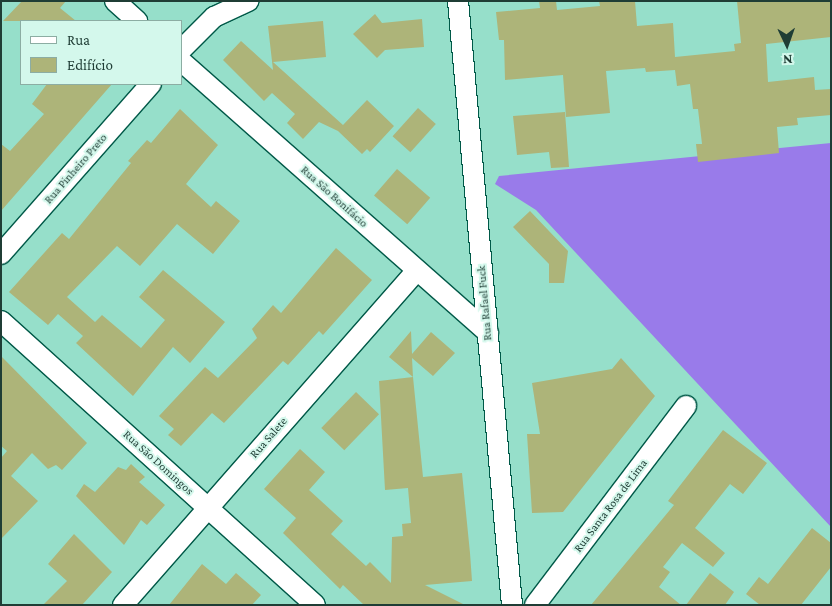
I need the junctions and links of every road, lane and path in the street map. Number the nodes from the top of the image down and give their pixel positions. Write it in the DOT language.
graph roads {
  1 [pos="115,1"];
  2 [pos="249,1"];
  3 [pos="458,1"];
  4 [pos="136,20"];
  5 [pos="182,49"];
  6 [pos="182,62"];
  7 [pos="150,85"];
  8 [pos="1,254"];
  9 [pos="416,271"];
  10 [pos="1,321"];
  11 [pos="488,333"];
  12 [pos="686,406"];
  13 [pos="208,508"];
  14 [pos="122,605"];
  15 [pos="315,605"];
  16 [pos="512,605"];
  17 [pos="535,605"];
  1 -- 4 [label="street"];
  2 -- 5 [label="street"];
  3 -- 11 [label="street, Rua Rafael Fuck"];
  6 -- 9 [label="street, Rua São Bonifácio"];
  7 -- 8 [label="street, Rua Pinheiro Preto"];
  9 -- 11 [label="street, Rua São Bonifácio"];
  9 -- 13 [label="street, Rua Salete"];
  10 -- 13 [label="street, Rua São Domingos"];
  11 -- 16 [label="street, Rua Rafael Fuck"];
  12 -- 17 [label="street, Rua Santa Rosa de Lima"];
  13 -- 14 [label="street, Rua Salete"];
  13 -- 15 [label="street, Rua São Domingos"];
}
